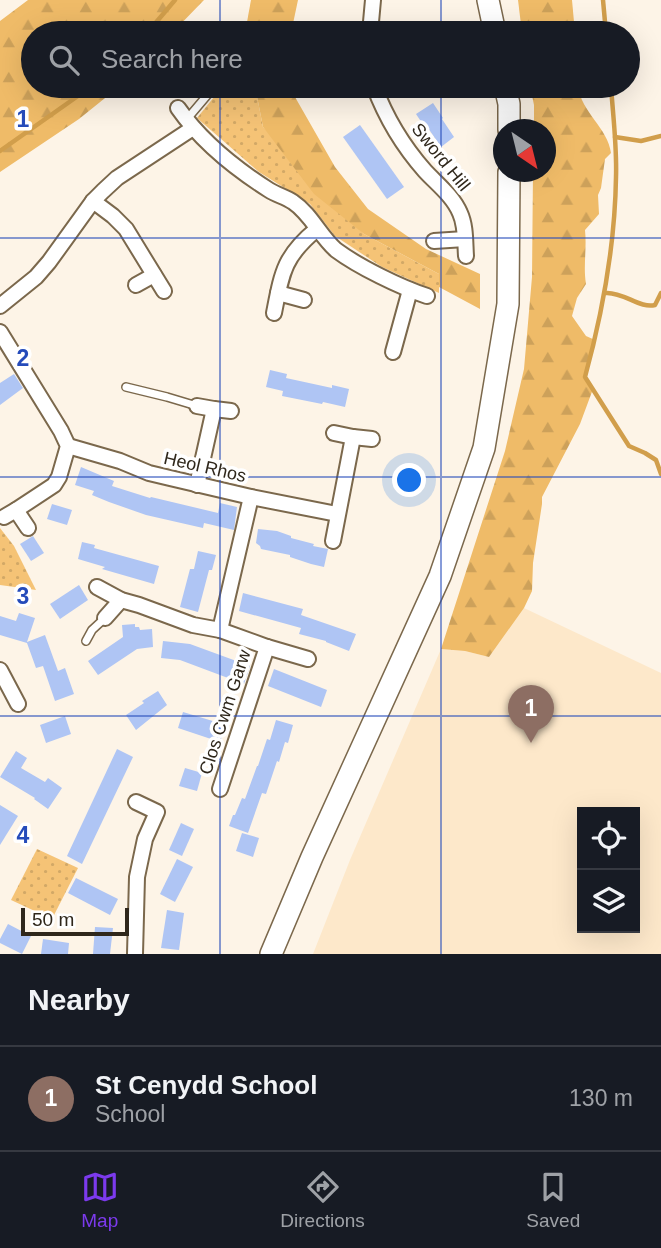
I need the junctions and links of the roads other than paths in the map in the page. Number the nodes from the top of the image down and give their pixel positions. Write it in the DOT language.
graph roads {
  1 [pos="373,0"];
  2 [pos="488,0"];
  3 [pos="371,21"];
  4 [pos="492,21"];
  5 [pos="204,98"];
  6 [pos="379,98"];
  7 [pos="508,98"];
  8 [pos="186,118"];
  9 [pos="509,119"];
  10 [pos="509,182"];
  11 [pos="93,201"];
  12 [pos="317,229"];
  13 [pos="465,239"];
  14 [pos="434,241"];
  15 [pos="466,256"];
  16 [pos="154,275"];
  17 [pos="136,285"];
  18 [pos="410,290"];
  19 [pos="164,291"];
  20 [pos="278,293"];
  21 [pos="427,296"];
  22 [pos="304,300"];
  23 [pos="0,306"];
  24 [pos="274,313"];
  25 [pos="0,332"];
  26 [pos="393,352"];
  27 [pos="126,387"];
  28 [pos="197,406"];
  29 [pos="214,409"];
  30 [pos="231,411"];
  31 [pos="334,433"];
  32 [pos="353,437"];
  33 [pos="372,439"];
  34 [pos="68,446"];
  35 [pos="197,485"];
  36 [pos="251,497"];
  37 [pos="337,514"];
  38 [pos="28,528"];
  39 [pos="333,541"];
  40 [pos="97,587"];
  41 [pos="121,600"];
  42 [pos="105,618"];
  43 [pos="220,630"];
  44 [pos="86,641"];
  45 [pos="267,647"];
  46 [pos="308,659"];
  47 [pos="0,670"];
  48 [pos="18,704"];
  49 [pos="220,789"];
  50 [pos="136,802"];
  51 [pos="135,954"];
  52 [pos="271,954"];
  1 -- 3 [label="street"];
  2 -- 4 [label="main road"];
  5 -- 8 [label="lane"];
  6 -- 13 [label="street, Sword Hill"];
  7 -- 9 [label="main road"];
  8 -- 11 [label="street"];
  8 -- 12 [label="street"];
  10 -- 52 [label="main road"];
  11 -- 16 [label="street"];
  11 -- 23 [label="street"];
  12 -- 18 [label="street"];
  12 -- 20 [label="street"];
  13 -- 14 [label="street"];
  13 -- 15 [label="street, Sword Hill"];
  16 -- 17 [label="street"];
  16 -- 19 [label="street"];
  18 -- 21 [label="street"];
  18 -- 26 [label="street"];
  20 -- 22 [label="street"];
  20 -- 24 [label="street"];
  25 -- 34 [label="street"];
  27 -- 28 [label="lane"];
  28 -- 29 [label="street"];
  29 -- 30 [label="street"];
  29 -- 35 [label="street"];
  31 -- 32 [label="street"];
  32 -- 33 [label="street"];
  32 -- 37 [label="street"];
  34 -- 35 [label="street, Heol Rhos"];
  34 -- 38 [label="street"];
  35 -- 36 [label="street, Heol Rhos"];
  36 -- 37 [label="street, Heol Rhos"];
  36 -- 43 [label="street, Clos Cwm Garw"];
  37 -- 39 [label="street"];
  40 -- 41 [label="street, Clos Cwm Garw"];
  41 -- 42 [label="street"];
  41 -- 43 [label="street, Clos Cwm Garw"];
  42 -- 44 [label="lane"];
  43 -- 45 [label="street, Clos Cwm Garw"];
  45 -- 46 [label="street, Clos Cwm Garw"];
  45 -- 49 [label="street, Clos Cwm Garw"];
  47 -- 48 [label="street"];
  50 -- 51 [label="street"];
}
